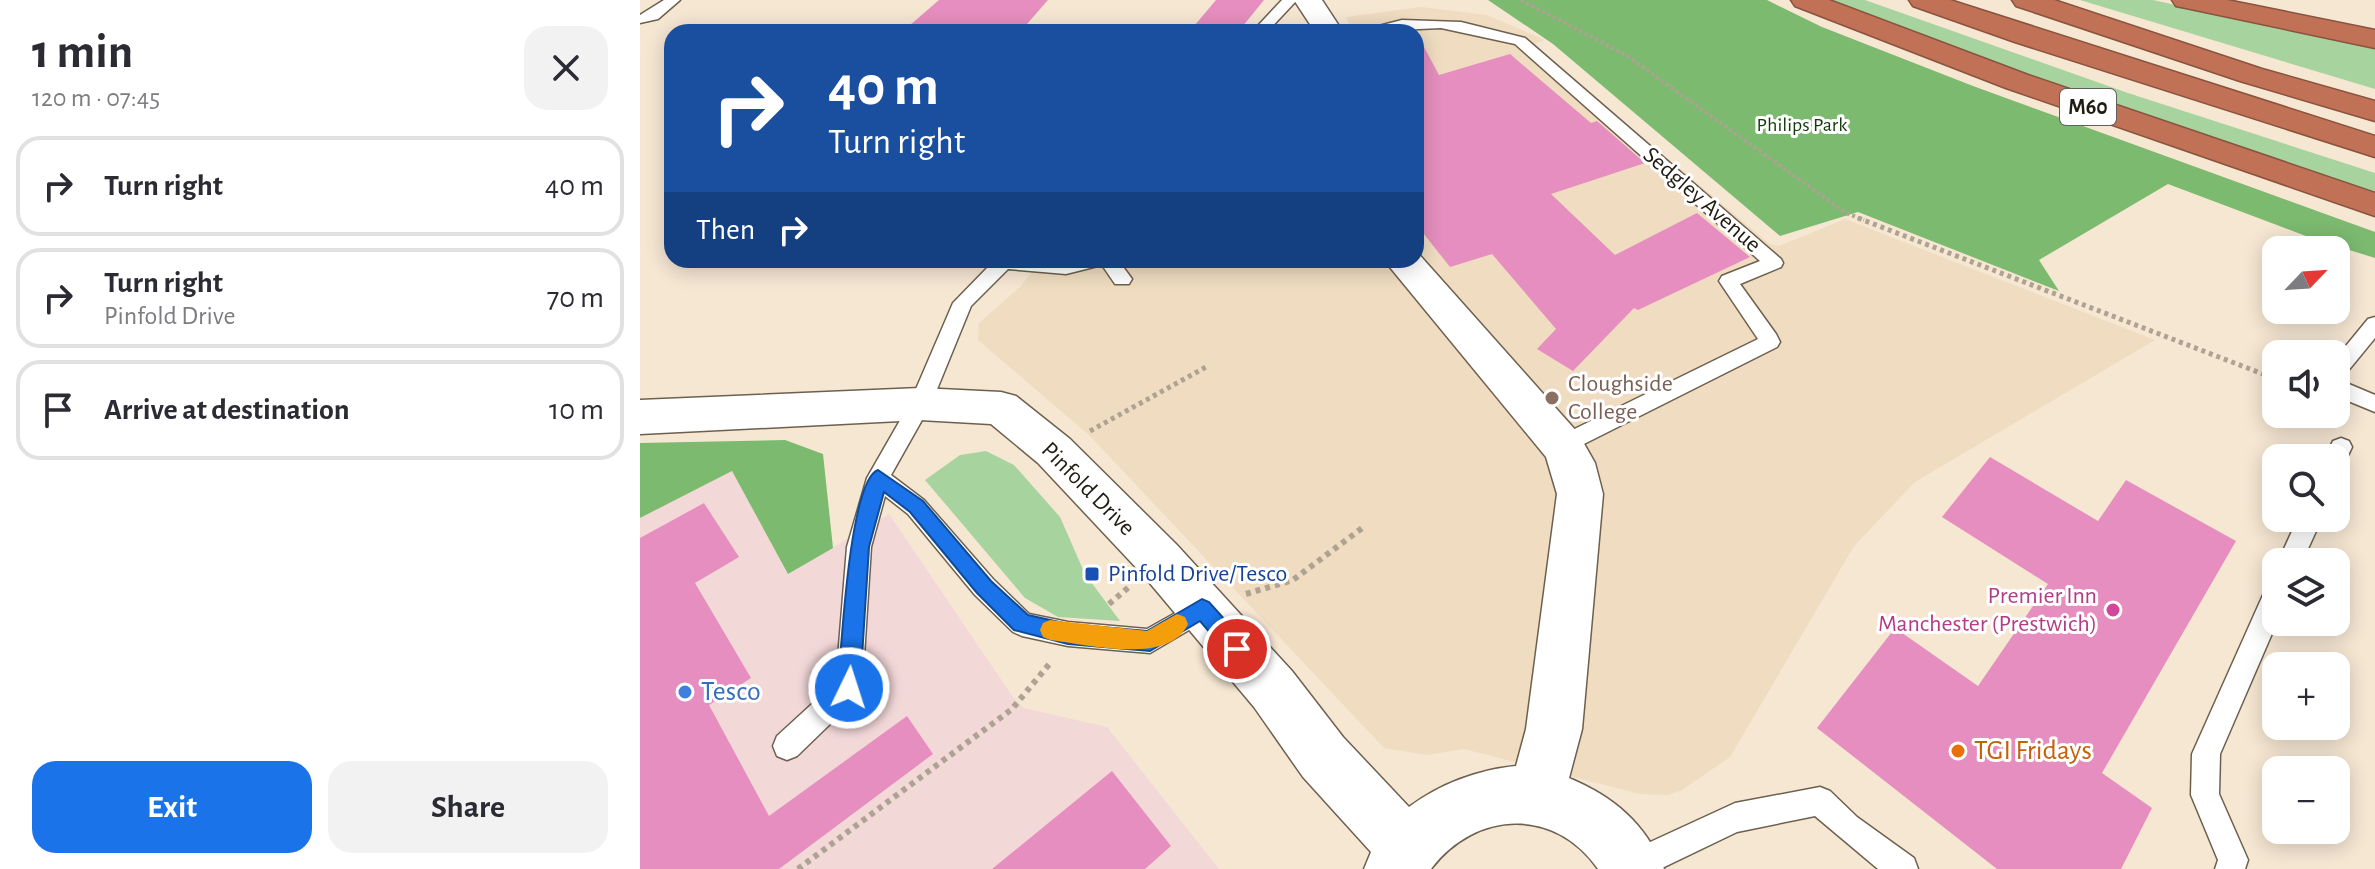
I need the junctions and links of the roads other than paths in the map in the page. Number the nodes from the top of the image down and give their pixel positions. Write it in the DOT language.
graph roads {
  1 [pos="673,0"];
  2 [pos="1290,0"];
  3 [pos="1308,0"];
  4 [pos="1805,0"];
  5 [pos="1923,0"];
  6 [pos="2026,0"];
  7 [pos="2186,0"];
  8 [pos="640,19"];
  9 [pos="1267,24"];
  10 [pos="1324,24"];
  11 [pos="1424,24"];
  12 [pos="2375,39"];
  13 [pos="2375,111"];
  14 [pos="2375,147"];
  15 [pos="2375,205"];
  16 [pos="998,268"];
  17 [pos="1114,268"];
  18 [pos="1410,268"];
  19 [pos="1122,279"];
  20 [pos="2375,324"];
  21 [pos="2350,355"];
  22 [pos="2350,393"];
  23 [pos="920,404"];
  24 [pos="2375,404"];
  25 [pos="640,417"];
  26 [pos="1562,445"];
  27 [pos="878,478"];
  28 [pos="1202,609"];
  29 [pos="2262,626"];
  30 [pos="787,746"];
  31 [pos="1536,796"];
  32 [pos="1401,857"];
  33 [pos="1633,867"];
  34 [pos="1903,869"];
  35 [pos="2230,869"];
  1 -- 8 [label="lane"];
  2 -- 9 [label="lane"];
  3 -- 10 [label="street"];
  4 -- 15 [label="highway, M60"];
  5 -- 14 [label="highway, M60"];
  6 -- 13 [label="highway"];
  7 -- 12 [label="highway"];
  11 -- 26 [label="lane, Sedgley Avenue"];
  16 -- 23 [label="lane"];
  17 -- 19 [label="lane"];
  18 -- 26 [label="street"];
  20 -- 21 [label="lane"];
  22 -- 24 [label="lane"];
  23 -- 25 [label="street, Pinfold Drive"];
  23 -- 27 [label="lane"];
  23 -- 28 [label="street, Pinfold Drive"];
  26 -- 31 [label="street"];
  27 -- 28 [label="lane"];
  27 -- 30 [label="lane"];
  28 -- 32 [label="street, Pinfold Drive"];
  29 -- 35 [label="lane"];
  31 -- 32 [label="street"];
  31 -- 33 [label="street"];
  33 -- 34 [label="lane"];
}
